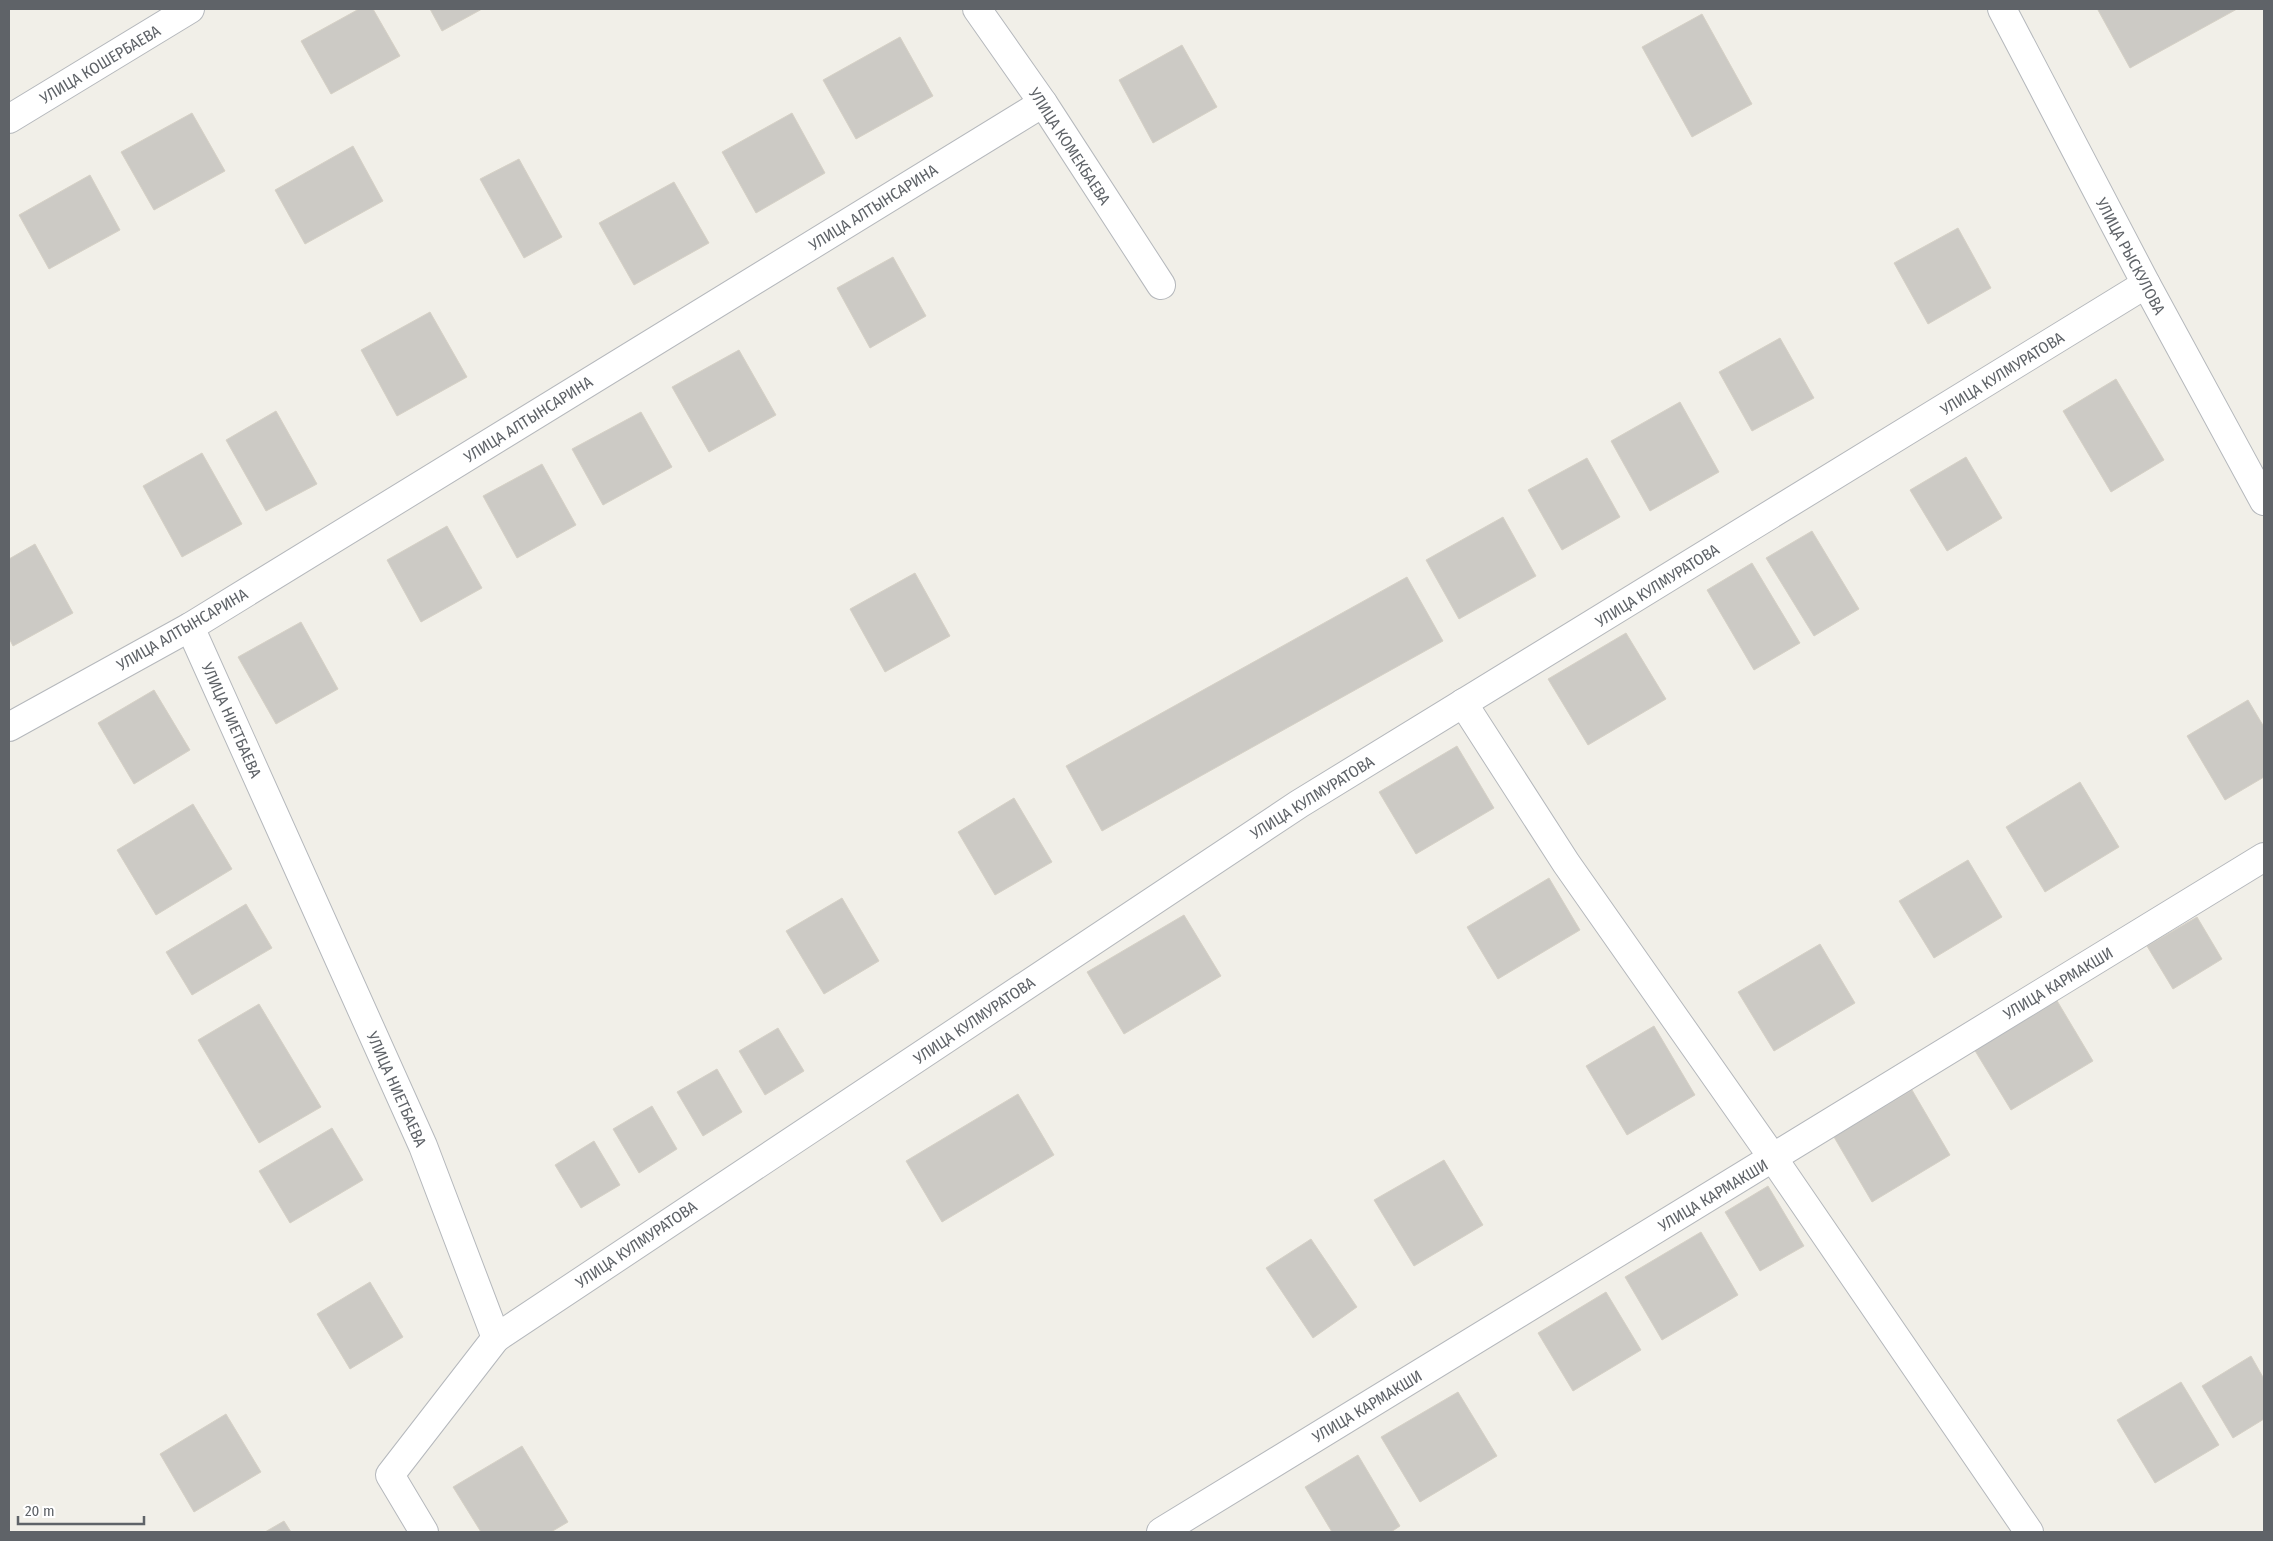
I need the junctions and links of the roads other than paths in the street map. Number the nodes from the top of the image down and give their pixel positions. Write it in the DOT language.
graph roads {
  1 [pos="190,9"];
  2 [pos="978,9"];
  3 [pos="2002,9"];
  4 [pos="1043,103"];
  5 [pos="9,120"];
  6 [pos="2146,284"];
  7 [pos="1161,285"];
  8 [pos="2264,501"];
  9 [pos="190,627"];
  10 [pos="1463,703"];
  11 [pos="9,727"];
  12 [pos="2264,857"];
  13 [pos="1773,1158"];
  14 [pos="496,1338"];
  15 [pos="424,1532"];
  16 [pos="1161,1532"];
  17 [pos="2029,1532"];
  1 -- 5 [label="street, УЛИЦА КОШЕРБАЕВА"];
  2 -- 4 [label="street, УЛИЦА КОМЕКБАЕВА"];
  3 -- 6 [label="street, УЛИЦА РЫСКУЛОВА"];
  4 -- 7 [label="street, УЛИЦА КОМЕКБАЕВА"];
  4 -- 9 [label="street, УЛИЦА АЛТЫНСАРИНА"];
  6 -- 8 [label="street, УЛИЦА РЫСКУЛОВА"];
  6 -- 10 [label="street, УЛИЦА КУЛМУРАТОВА"];
  9 -- 11 [label="street, УЛИЦА АЛТЫНСАРИНА"];
  9 -- 14 [label="street, УЛИЦА НИЕТБАЕВА"];
  10 -- 13 [label="street"];
  10 -- 14 [label="street, УЛИЦА КУЛМУРАТОВА"];
  12 -- 13 [label="street, УЛИЦА КАРМАКШИ"];
  13 -- 16 [label="street, УЛИЦА КАРМАКШИ"];
  13 -- 17 [label="street"];
  14 -- 15 [label="street"];
}
